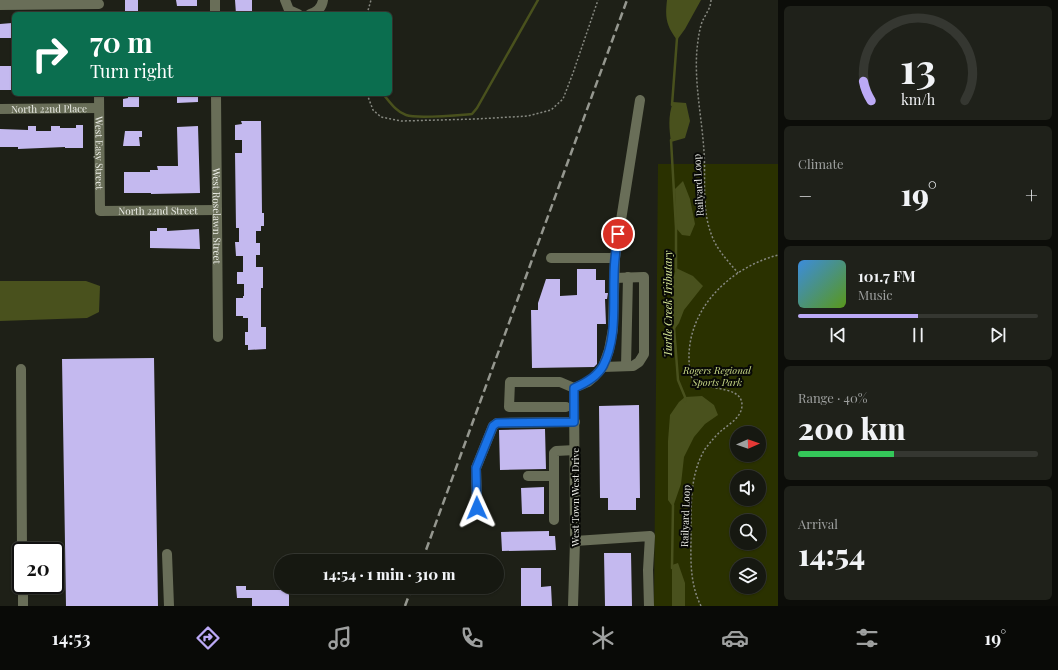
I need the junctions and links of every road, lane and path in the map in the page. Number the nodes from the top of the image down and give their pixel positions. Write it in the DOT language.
graph roads {
  1 [pos="215,0"];
  2 [pos="285,0"];
  3 [pos="323,0"];
  4 [pos="371,0"];
  5 [pos="598,0"];
  6 [pos="711,0"];
  7 [pos="0,5"];
  8 [pos="99,6"];
  9 [pos="215,12"];
  10 [pos="294,12"];
  11 [pos="316,12"];
  12 [pos="368,12"];
  13 [pos="99,96"];
  14 [pos="216,96"];
  15 [pos="368,96"];
  16 [pos="640,100"];
  17 [pos="99,108"];
  18 [pos="0,109"];
  19 [pos="217,210"];
  20 [pos="100,212"];
  21 [pos="778,255"];
  22 [pos="551,258"];
  23 [pos="615,258"];
  24 [pos="738,273"];
  25 [pos="628,277"];
  26 [pos="614,278"];
  27 [pos="218,337"];
  28 [pos="626,366"];
  29 [pos="603,367"];
  30 [pos="21,369"];
  31 [pos="574,388"];
  32 [pos="566,407"];
  33 [pos="574,422"];
  34 [pos="575,450"];
  35 [pos="528,476"];
  36 [pos="553,476"];
  37 [pos="477,508"];
  38 [pos="554,520"];
  39 [pos="575,540"];
  40 [pos="22,542"];
  41 [pos="167,554"];
  42 [pos="23,594"];
  43 [pos="23,606"];
  44 [pos="169,606"];
  45 [pos="573,606"];
  46 [pos="649,606"];
  47 [pos="701,606"];
  1 -- 9 [label="street"];
  2 -- 10 [label="street"];
  3 -- 11 [label="street"];
  4 -- 12 [label="path"];
  5 -- 15 [label="path"];
  6 -- 24 [label="path, Railyard Loop"];
  7 -- 8 [label="street"];
  13 -- 17 [label="street, West Easy Street"];
  14 -- 19 [label="street, West Roselawn Street"];
  16 -- 23 [label="street"];
  17 -- 18 [label="street, North 22nd Place"];
  17 -- 20 [label="street, West Easy Street"];
  19 -- 20 [label="street, North 22nd Street"];
  19 -- 27 [label="street, West Roselawn Street"];
  21 -- 24 [label="path"];
  22 -- 23 [label="street"];
  23 -- 26 [label="street"];
  24 -- 47 [label="path, Railyard Loop"];
  25 -- 26 [label="street"];
  25 -- 28 [label="street"];
  25 -- 28 [label="street"];
  26 -- 29 [label="street"];
  28 -- 29 [label="street"];
  29 -- 31 [label="street"];
  30 -- 40 [label="street"];
  31 -- 32 [label="street"];
  31 -- 33 [label="street, West Town West Drive"];
  33 -- 34 [label="street, West Town West Drive"];
  33 -- 37 [label="street"];
  34 -- 36 [label="street"];
  34 -- 39 [label="street, West Town West Drive"];
  35 -- 36 [label="street"];
  36 -- 38 [label="street"];
  39 -- 45 [label="street, West Town West Drive"];
  39 -- 46 [label="street"];
  41 -- 44 [label="street"];
  42 -- 43 [label="street"];
}
